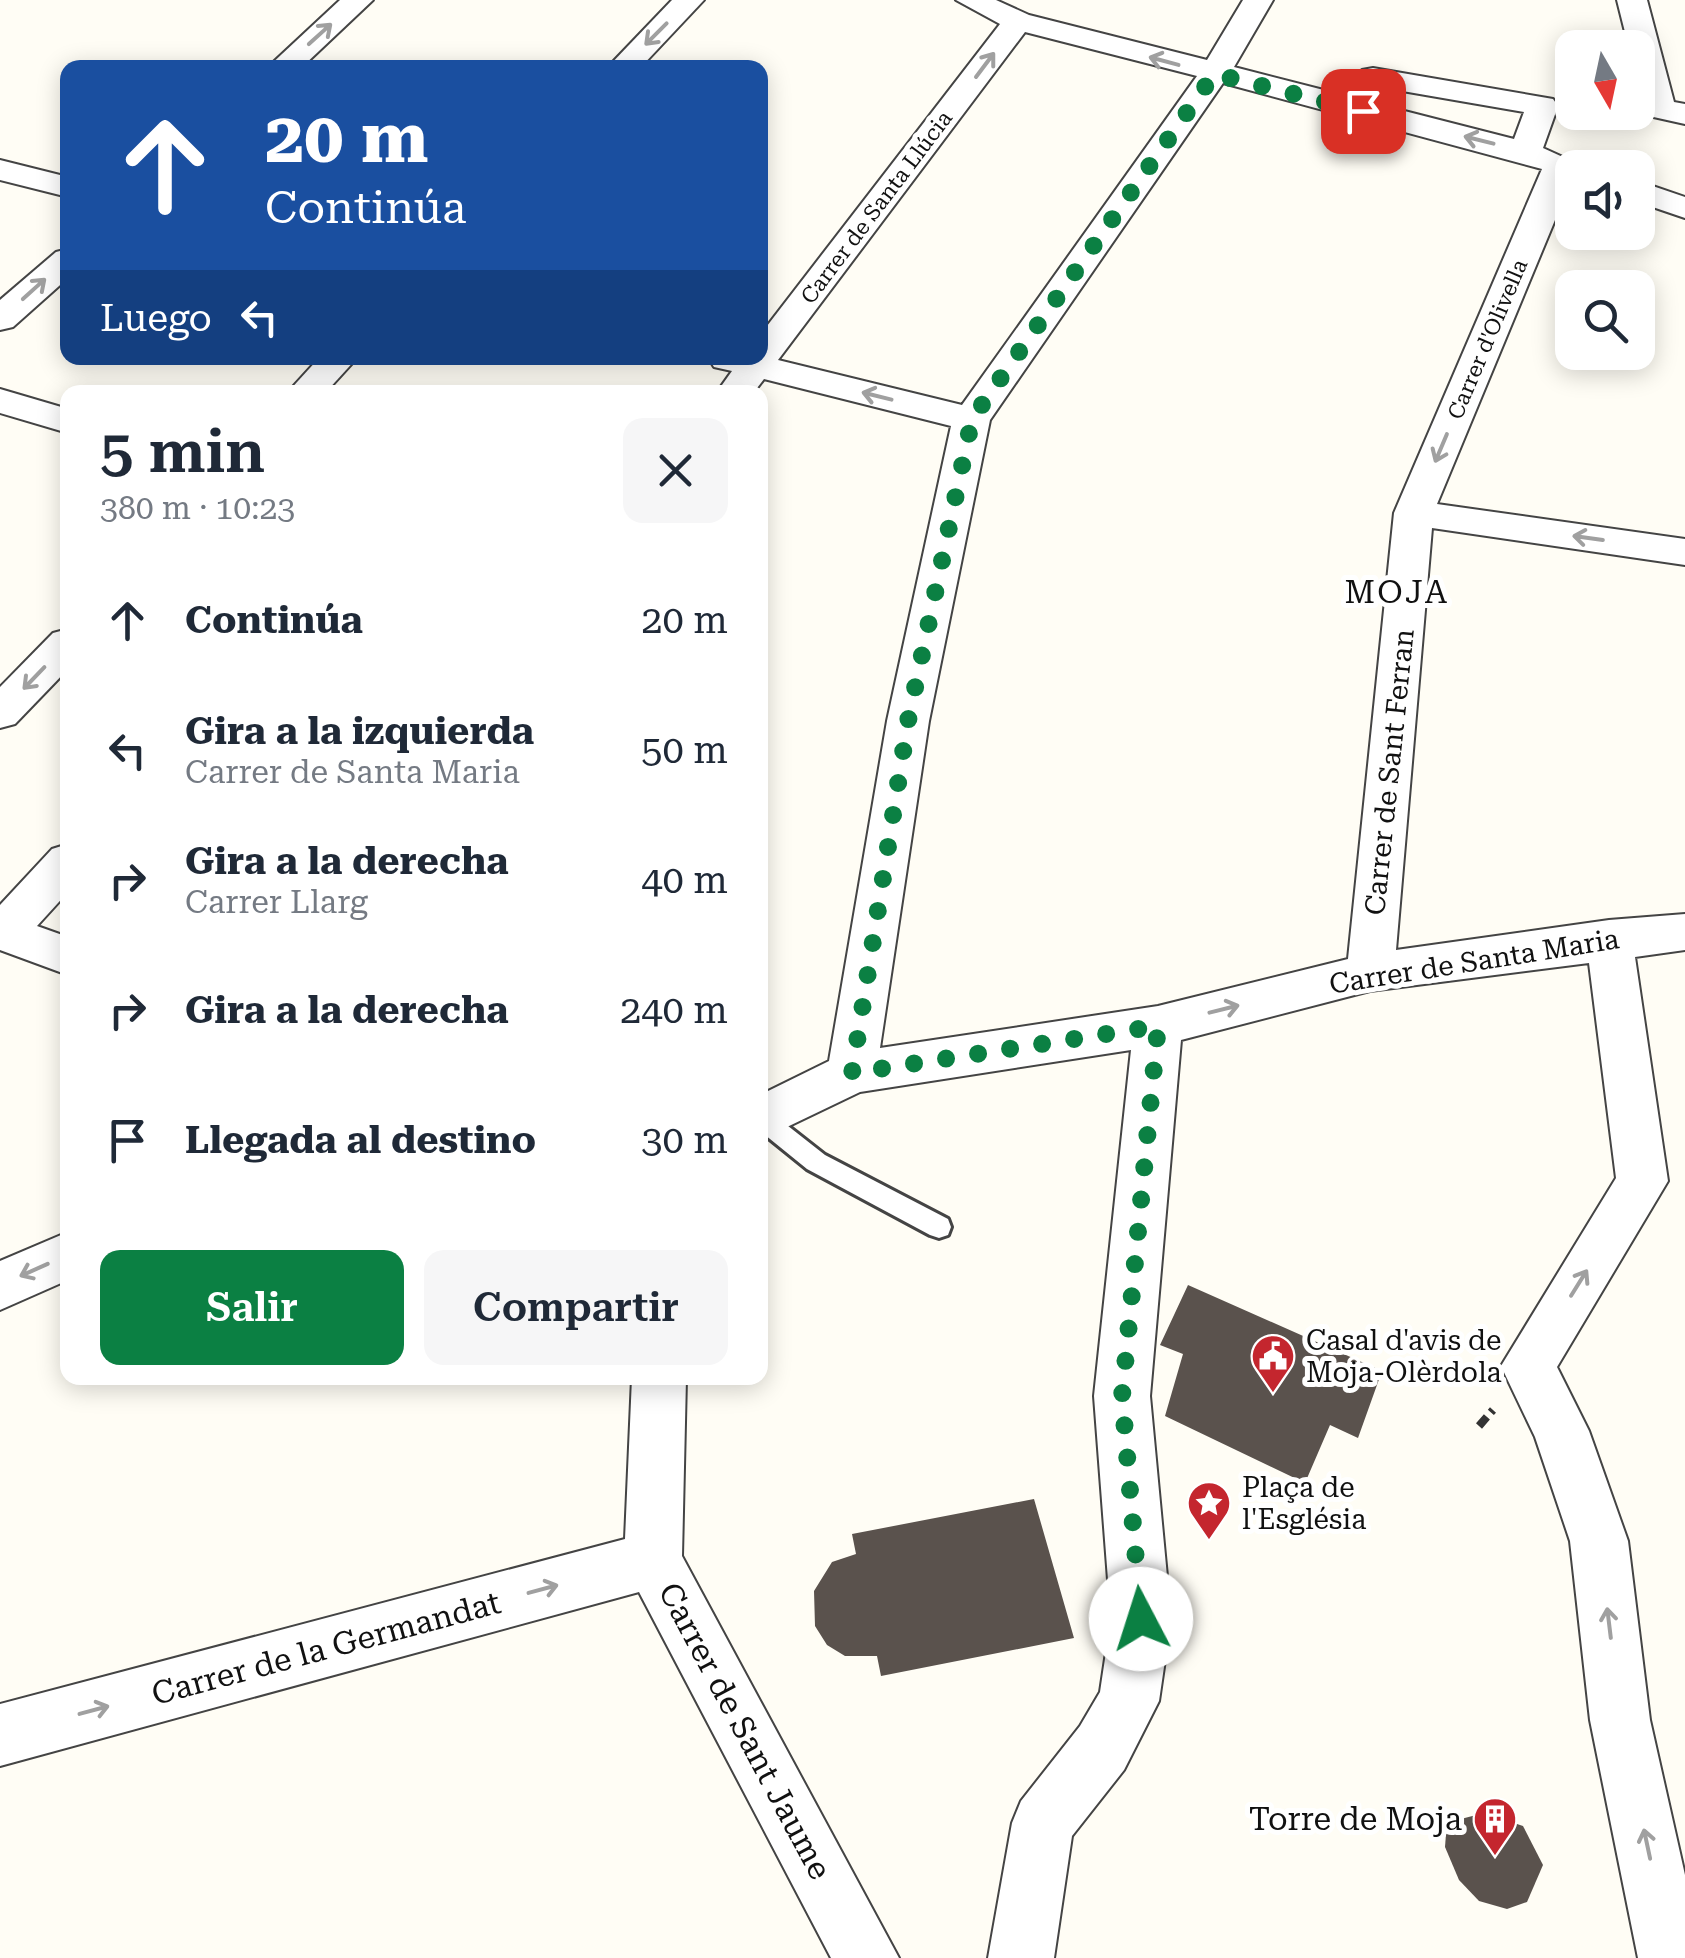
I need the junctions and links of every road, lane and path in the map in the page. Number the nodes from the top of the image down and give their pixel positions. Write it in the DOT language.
graph roads {
  1 [pos="358,0"];
  2 [pos="690,0"];
  3 [pos="971,0"];
  4 [pos="1258,0"];
  5 [pos="1632,0"];
  6 [pos="1018,21"];
  7 [pos="291,60"];
  8 [pos="630,60"];
  9 [pos="1214,74"];
  10 [pos="1363,111"];
  11 [pos="1685,114"];
  12 [pos="1525,153"];
  13 [pos="1555,163"];
  14 [pos="0,170"];
  15 [pos="60,185"];
  16 [pos="1555,192"];
  17 [pos="1655,198"];
  18 [pos="1685,208"];
  19 [pos="60,266"];
  20 [pos="0,319"];
  21 [pos="768,333"];
  22 [pos="332,365"];
  23 [pos="737,372"];
  24 [pos="313,385"];
  25 [pos="0,401"];
  26 [pos="60,418"];
  27 [pos="972,419"];
  28 [pos="1414,513"];
  29 [pos="1685,552"];
  30 [pos="60,651"];
  31 [pos="0,712"];
  32 [pos="60,870"];
  33 [pos="2,931"];
  34 [pos="1685,932"];
  35 [pos="1608,938"];
  36 [pos="60,954"];
  37 [pos="1370,972"];
  38 [pos="1158,1026"];
  39 [pos="852,1073"];
  40 [pos="768,1115"];
  41 [pos="768,1124"];
  42 [pos="940,1228"];
  43 [pos="60,1259"];
  44 [pos="0,1286"];
  45 [pos="659,1385"];
  46 [pos="653,1560"];
  47 [pos="0,1735"];
  48 [pos="1669,1949"];
  49 [pos="866,1958"];
  50 [pos="1021,1958"];
  7 -- 1 [label="street, one-way"];
  2 -- 8 [label="street, one-way"];
  3 -- 6 [label="street"];
  4 -- 9 [label="street"];
  5 -- 11 [label="street"];
  9 -- 6 [label="street, one-way"];
  21 -- 6 [label="street, Carrer de Santa Llúcia, one-way"];
  9 -- 10 [label="street"];
  9 -- 27 [label="street"];
  12 -- 10 [label="street, one-way"];
  10 -- 12 [label="street"];
  12 -- 13 [label="street"];
  14 -- 15 [label="street"];
  16 -- 28 [label="street, Carrer d'Olivella, one-way"];
  17 -- 18 [label="street"];
  20 -- 19 [label="street, one-way"];
  22 -- 24 [label="street"];
  27 -- 23 [label="street, one-way"];
  25 -- 26 [label="street"];
  27 -- 39 [label="street"];
  29 -- 28 [label="street, one-way"];
  28 -- 37 [label="street, Carrer de Sant Ferran"];
  30 -- 31 [label="street, one-way"];
  32 -- 33 [label="street"];
  33 -- 36 [label="street"];
  34 -- 35 [label="street, Carrer de Santa Maria"];
  35 -- 37 [label="street, Carrer de Santa Maria"];
  48 -- 35 [label="street, one-way"];
  38 -- 37 [label="street, Carrer de Santa Maria, one-way"];
  38 -- 39 [label="street, Carrer de Santa Maria"];
  38 -- 50 [label="street"];
  39 -- 40 [label="street, Carrer de Santa Maria"];
  41 -- 42 [label="lane"];
  43 -- 44 [label="street, one-way"];
  45 -- 46 [label="street, Carrer de Sant Jaume"];
  47 -- 46 [label="street, Carrer de la Germandat, one-way"];
  46 -- 49 [label="street, Carrer de Sant Jaume"];
}
